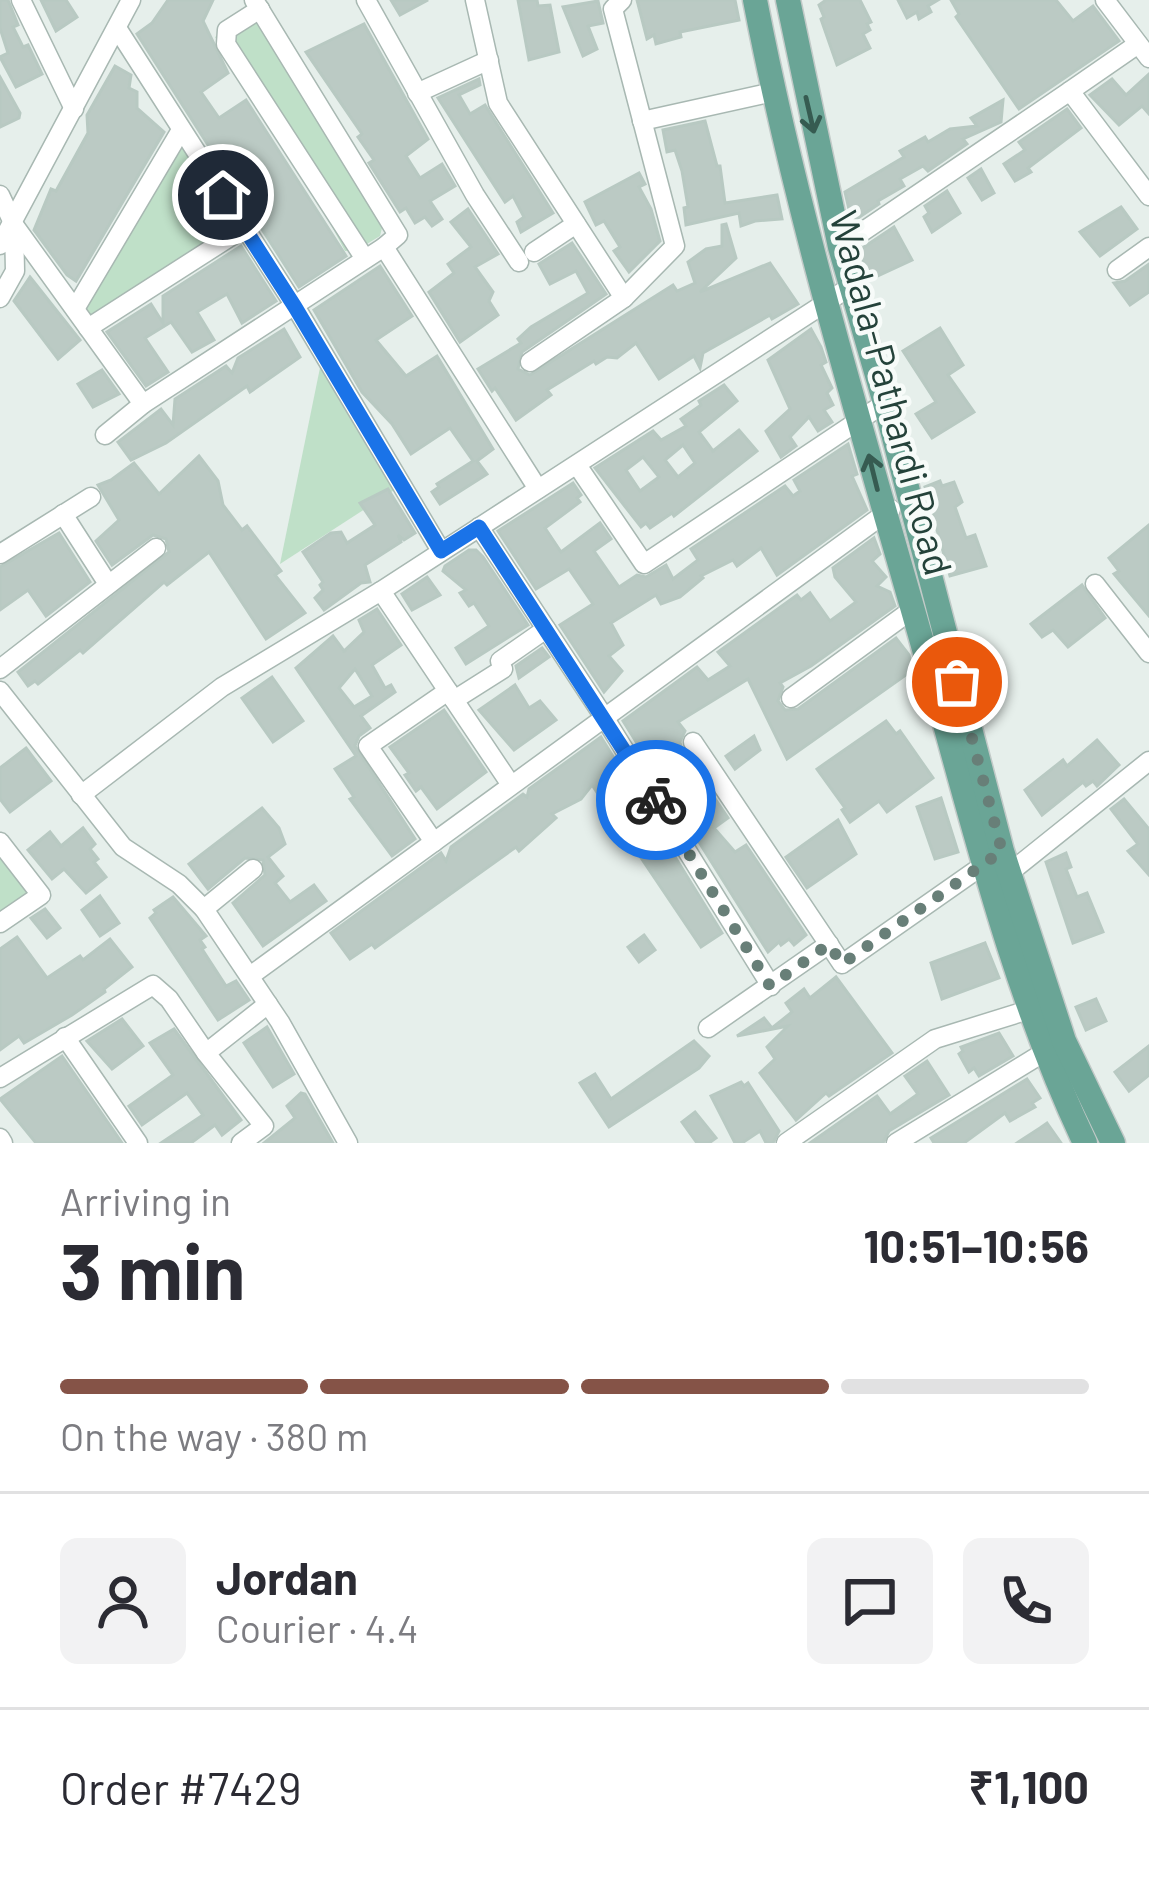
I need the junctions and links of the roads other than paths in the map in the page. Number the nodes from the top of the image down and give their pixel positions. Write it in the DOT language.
graph roads {
  1 [pos="21,0"];
  2 [pos="131,0"];
  3 [pos="366,0"];
  4 [pos="475,0"];
  5 [pos="622,0"];
  6 [pos="755,0"];
  7 [pos="794,2"];
  8 [pos="257,4"];
  9 [pos="1116,4"];
  10 [pos="117,28"];
  11 [pos="1144,51"];
  12 [pos="489,60"];
  13 [pos="1070,91"];
  14 [pos="773,92"];
  15 [pos="417,93"];
  16 [pos="74,109"];
  17 [pos="642,121"];
  18 [pos="181,130"];
  19 [pos="0,195"];
  20 [pos="1149,196"];
  21 [pos="576,224"];
  22 [pos="14,225"];
  23 [pos="244,228"];
  24 [pos="0,245"];
  25 [pos="384,247"];
  26 [pos="840,247"];
  27 [pos="1149,247"];
  28 [pos="365,260"];
  29 [pos="1118,270"];
  30 [pos="850,287"];
  31 [pos="0,298"];
  32 [pos="624,298"];
  33 [pos="827,302"];
  34 [pos="295,307"];
  35 [pos="75,309"];
  36 [pos="88,328"];
  37 [pos="530,362"];
  38 [pos="885,403"];
  39 [pos="143,404"];
  40 [pos="860,419"];
  41 [pos="105,435"];
  42 [pos="577,465"];
  43 [pos="538,489"];
  44 [pos="91,497"];
  45 [pos="908,497"];
  46 [pos="63,514"];
  47 [pos="884,514"];
  48 [pos="479,527"];
  49 [pos="156,548"];
  50 [pos="441,551"];
  51 [pos="0,554"];
  52 [pos="108,584"];
  53 [pos="1095,584"];
  54 [pos="381,591"];
  55 [pos="913,609"];
  56 [pos="545,629"];
  57 [pos="1149,653"];
  58 [pos="0,669"];
  59 [pos="0,691"];
  60 [pos="451,696"];
  61 [pos="791,698"];
  62 [pos="604,717"];
  63 [pos="693,742"];
  64 [pos="1149,761"];
  65 [pos="511,785"];
  66 [pos="81,796"];
  67 [pos="434,842"];
  68 [pos="1,847"];
  69 [pos="253,869"];
  70 [pos="997,869"];
  71 [pos="204,909"];
  72 [pos="0,923"];
  73 [pos="829,944"];
  74 [pos="250,976"];
  75 [pos="770,986"];
  76 [pos="268,1004"];
  77 [pos="1040,1006"];
  78 [pos="708,1028"];
  79 [pos="65,1037"];
  80 [pos="1054,1047"];
  81 [pos="206,1053"];
  82 [pos="0,1078"];
  83 [pos="1090,1137"];
  84 [pos="138,1143"];
  85 [pos="241,1143"];
  86 [pos="348,1143"];
  87 [pos="786,1143"];
  88 [pos="896,1143"];
  1 -- 16 [label="street"];
  2 -- 10 [label="street"];
  3 -- 15 [label="street"];
  4 -- 12 [label="street"];
  5 -- 17 [label="street"];
  6 -- 14 [label="main road, Wadala-Pathardi Road"];
  7 -- 26 [label="main road, Wadala-Pathardi Road, one-way"];
  8 -- 25 [label="street"];
  8 -- 28 [label="street"];
  9 -- 11 [label="street"];
  10 -- 16 [label="street"];
  10 -- 18 [label="street"];
  11 -- 13 [label="street"];
  12 -- 15 [label="street"];
  12 -- 21 [label="street"];
  13 -- 20 [label="street"];
  13 -- 26 [label="street"];
  14 -- 17 [label="street"];
  14 -- 33 [label="main road, Wadala-Pathardi Road"];
  15 -- 21 [label="street"];
  16 -- 22 [label="street"];
  17 -- 32 [label="street"];
  18 -- 23 [label="street"];
  18 -- 35 [label="street"];
  19 -- 22 [label="street"];
  21 -- 32 [label="street"];
  22 -- 24 [label="street"];
  22 -- 31 [label="street"];
  22 -- 35 [label="street"];
  23 -- 34 [label="street"];
  23 -- 36 [label="street"];
  25 -- 28 [label="street"];
  25 -- 43 [label="street"];
  26 -- 30 [label="main road, Wadala-Pathardi Road"];
  27 -- 29 [label="street"];
  28 -- 34 [label="street"];
  30 -- 33 [label="street"];
  30 -- 38 [label="main road, Wadala-Pathardi Road"];
  32 -- 37 [label="street"];
  33 -- 40 [label="main road, Wadala-Pathardi Road"];
  33 -- 42 [label="street"];
  34 -- 39 [label="street"];
  34 -- 50 [label="street"];
  35 -- 36 [label="street"];
  36 -- 39 [label="street"];
  38 -- 40 [label="street"];
  38 -- 45 [label="main road, Wadala-Pathardi Road"];
  39 -- 41 [label="street"];
  40 -- 42 [label="street"];
  47 -- 40 [label="main road, Wadala-Pathardi Road, one-way"];
  42 -- 43 [label="street"];
  43 -- 48 [label="street"];
  44 -- 46 [label="street"];
  45 -- 47 [label="street"];
  45 -- 70 [label="main road, Wadala-Pathardi Road"];
  46 -- 51 [label="street"];
  46 -- 52 [label="street"];
  47 -- 55 [label="main road, Wadala-Pathardi Road"];
  47 -- 62 [label="street"];
  48 -- 50 [label="street"];
  48 -- 56 [label="street"];
  49 -- 52 [label="street"];
  50 -- 54 [label="street"];
  52 -- 58 [label="street"];
  53 -- 57 [label="street"];
  54 -- 60 [label="street"];
  54 -- 66 [label="street"];
  55 -- 61 [label="street"];
  55 -- 70 [label="main road, Wadala-Pathardi Road"];
  56 -- 60 [label="street"];
  56 -- 62 [label="street"];
  59 -- 66 [label="street"];
  60 -- 65 [label="street"];
  60 -- 67 [label="street"];
  62 -- 65 [label="street"];
  62 -- 75 [label="street"];
  63 -- 73 [label="street"];
  64 -- 70 [label="street"];
  65 -- 67 [label="street"];
  66 -- 71 [label="street"];
  67 -- 74 [label="street"];
  68 -- 72 [label="street"];
  69 -- 71 [label="street"];
  70 -- 73 [label="street"];
  70 -- 77 [label="main road, Wadala-Pathardi Road"];
  71 -- 74 [label="street"];
  73 -- 75 [label="street"];
  74 -- 76 [label="street"];
  75 -- 78 [label="street"];
  76 -- 81 [label="street"];
  76 -- 86 [label="street"];
  77 -- 80 [label="main road, Wadala-Pathardi Road"];
  77 -- 87 [label="street"];
  79 -- 81 [label="street"];
  79 -- 82 [label="street"];
  79 -- 84 [label="street"];
  80 -- 83 [label="main road, Wadala-Pathardi Road"];
  80 -- 88 [label="street"];
  81 -- 85 [label="street"];
}
